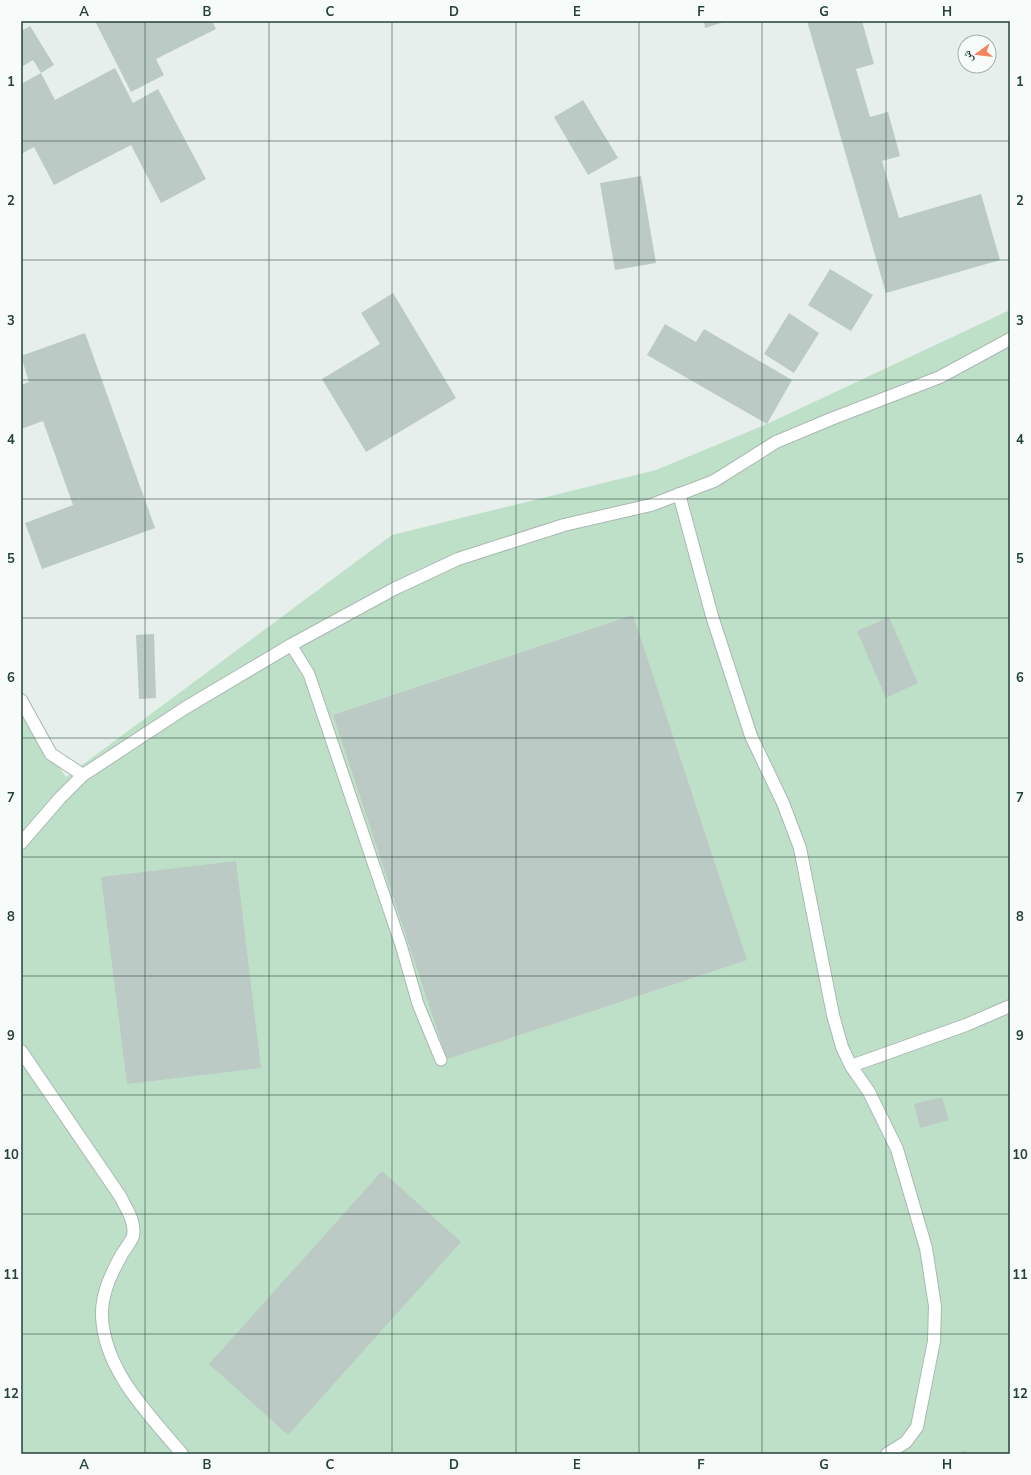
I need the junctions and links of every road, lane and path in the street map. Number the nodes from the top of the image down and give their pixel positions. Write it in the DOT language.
graph roads {
  1 [pos="1010,339"];
  2 [pos="679,494"];
  3 [pos="291,645"];
  4 [pos="21,700"];
  5 [pos="83,775"];
  6 [pos="21,843"];
  7 [pos="1010,1006"];
  8 [pos="21,1051"];
  9 [pos="441,1060"];
  10 [pos="851,1066"];
  11 [pos="182,1454"];
  12 [pos="887,1454"];
  1 -- 2 [label="street"];
  2 -- 3 [label="street"];
  2 -- 10 [label="street"];
  3 -- 5 [label="street"];
  3 -- 9 [label="lane"];
  4 -- 5 [label="street"];
  5 -- 6 [label="street"];
  7 -- 10 [label="street"];
  8 -- 11 [label="street"];
  10 -- 12 [label="street"];
}
